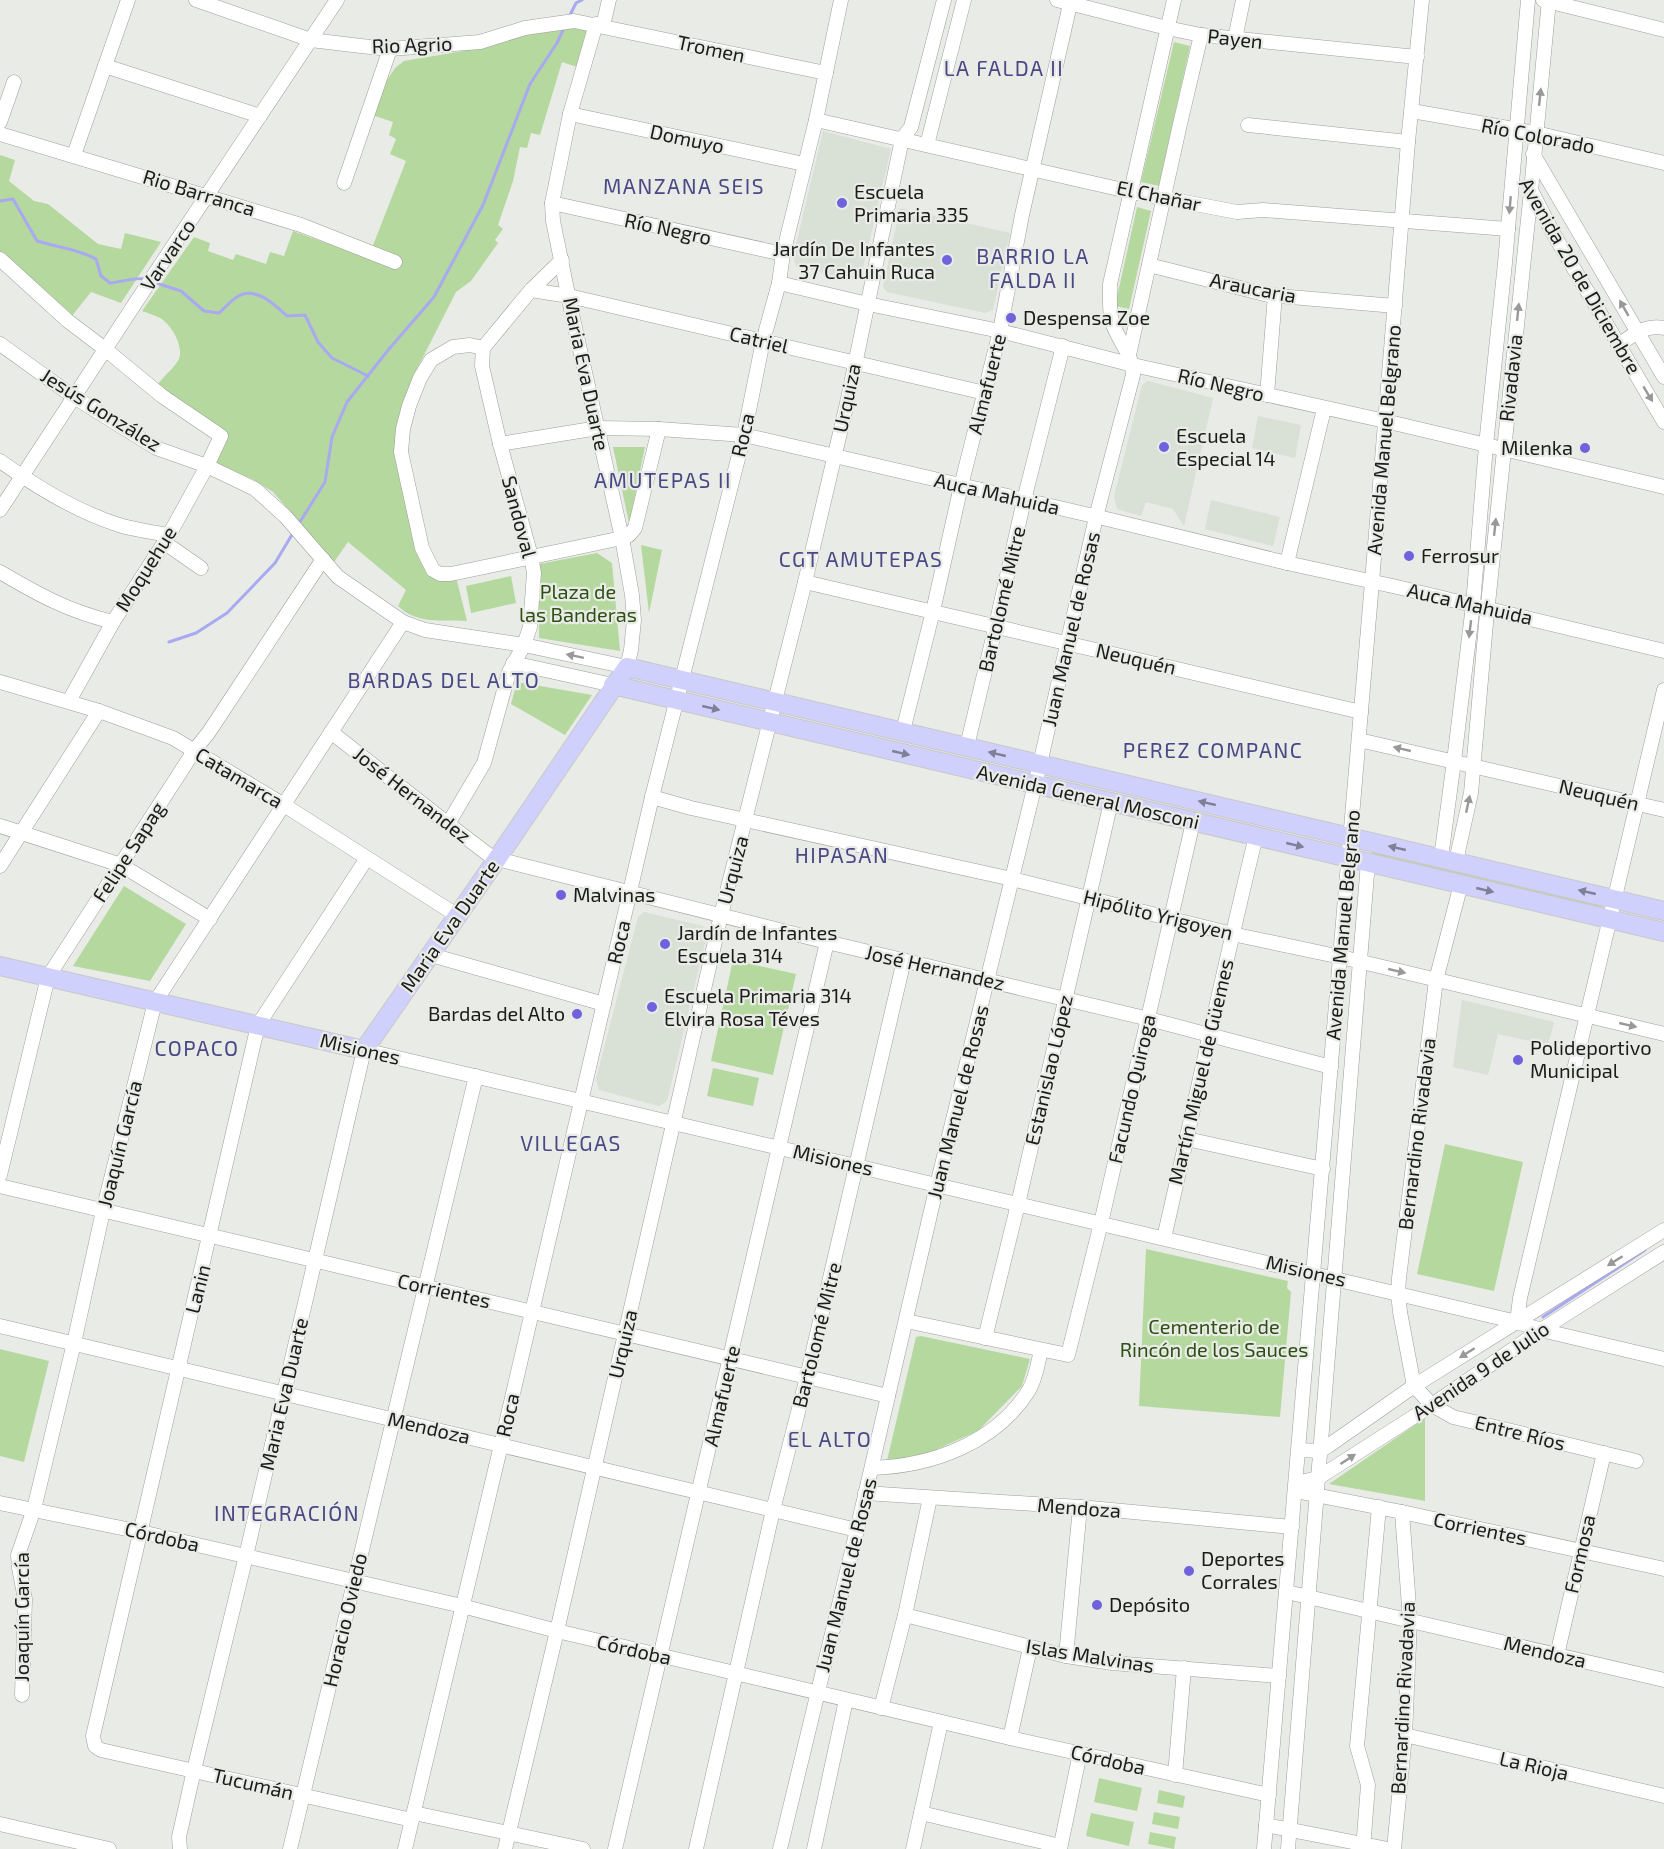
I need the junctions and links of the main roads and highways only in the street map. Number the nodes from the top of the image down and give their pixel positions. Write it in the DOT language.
graph roads {
  1 [pos="627,666"];
  2 [pos="613,685"];
  3 [pos="1664,911"];
  4 [pos="1664,932"];
  5 [pos="0,966"];
  6 [pos="364,1050"];
  1 -- 2 [label="main road, Maria Eva Duarte"];
  3 -- 1 [label="main road, Avenida General Mosconi, one-way"];
  2 -- 4 [label="main road, Avenida General Mosconi, one-way"];
  2 -- 6 [label="main road, Maria Eva Duarte"];
  5 -- 6 [label="main road, Misiones"];
}
